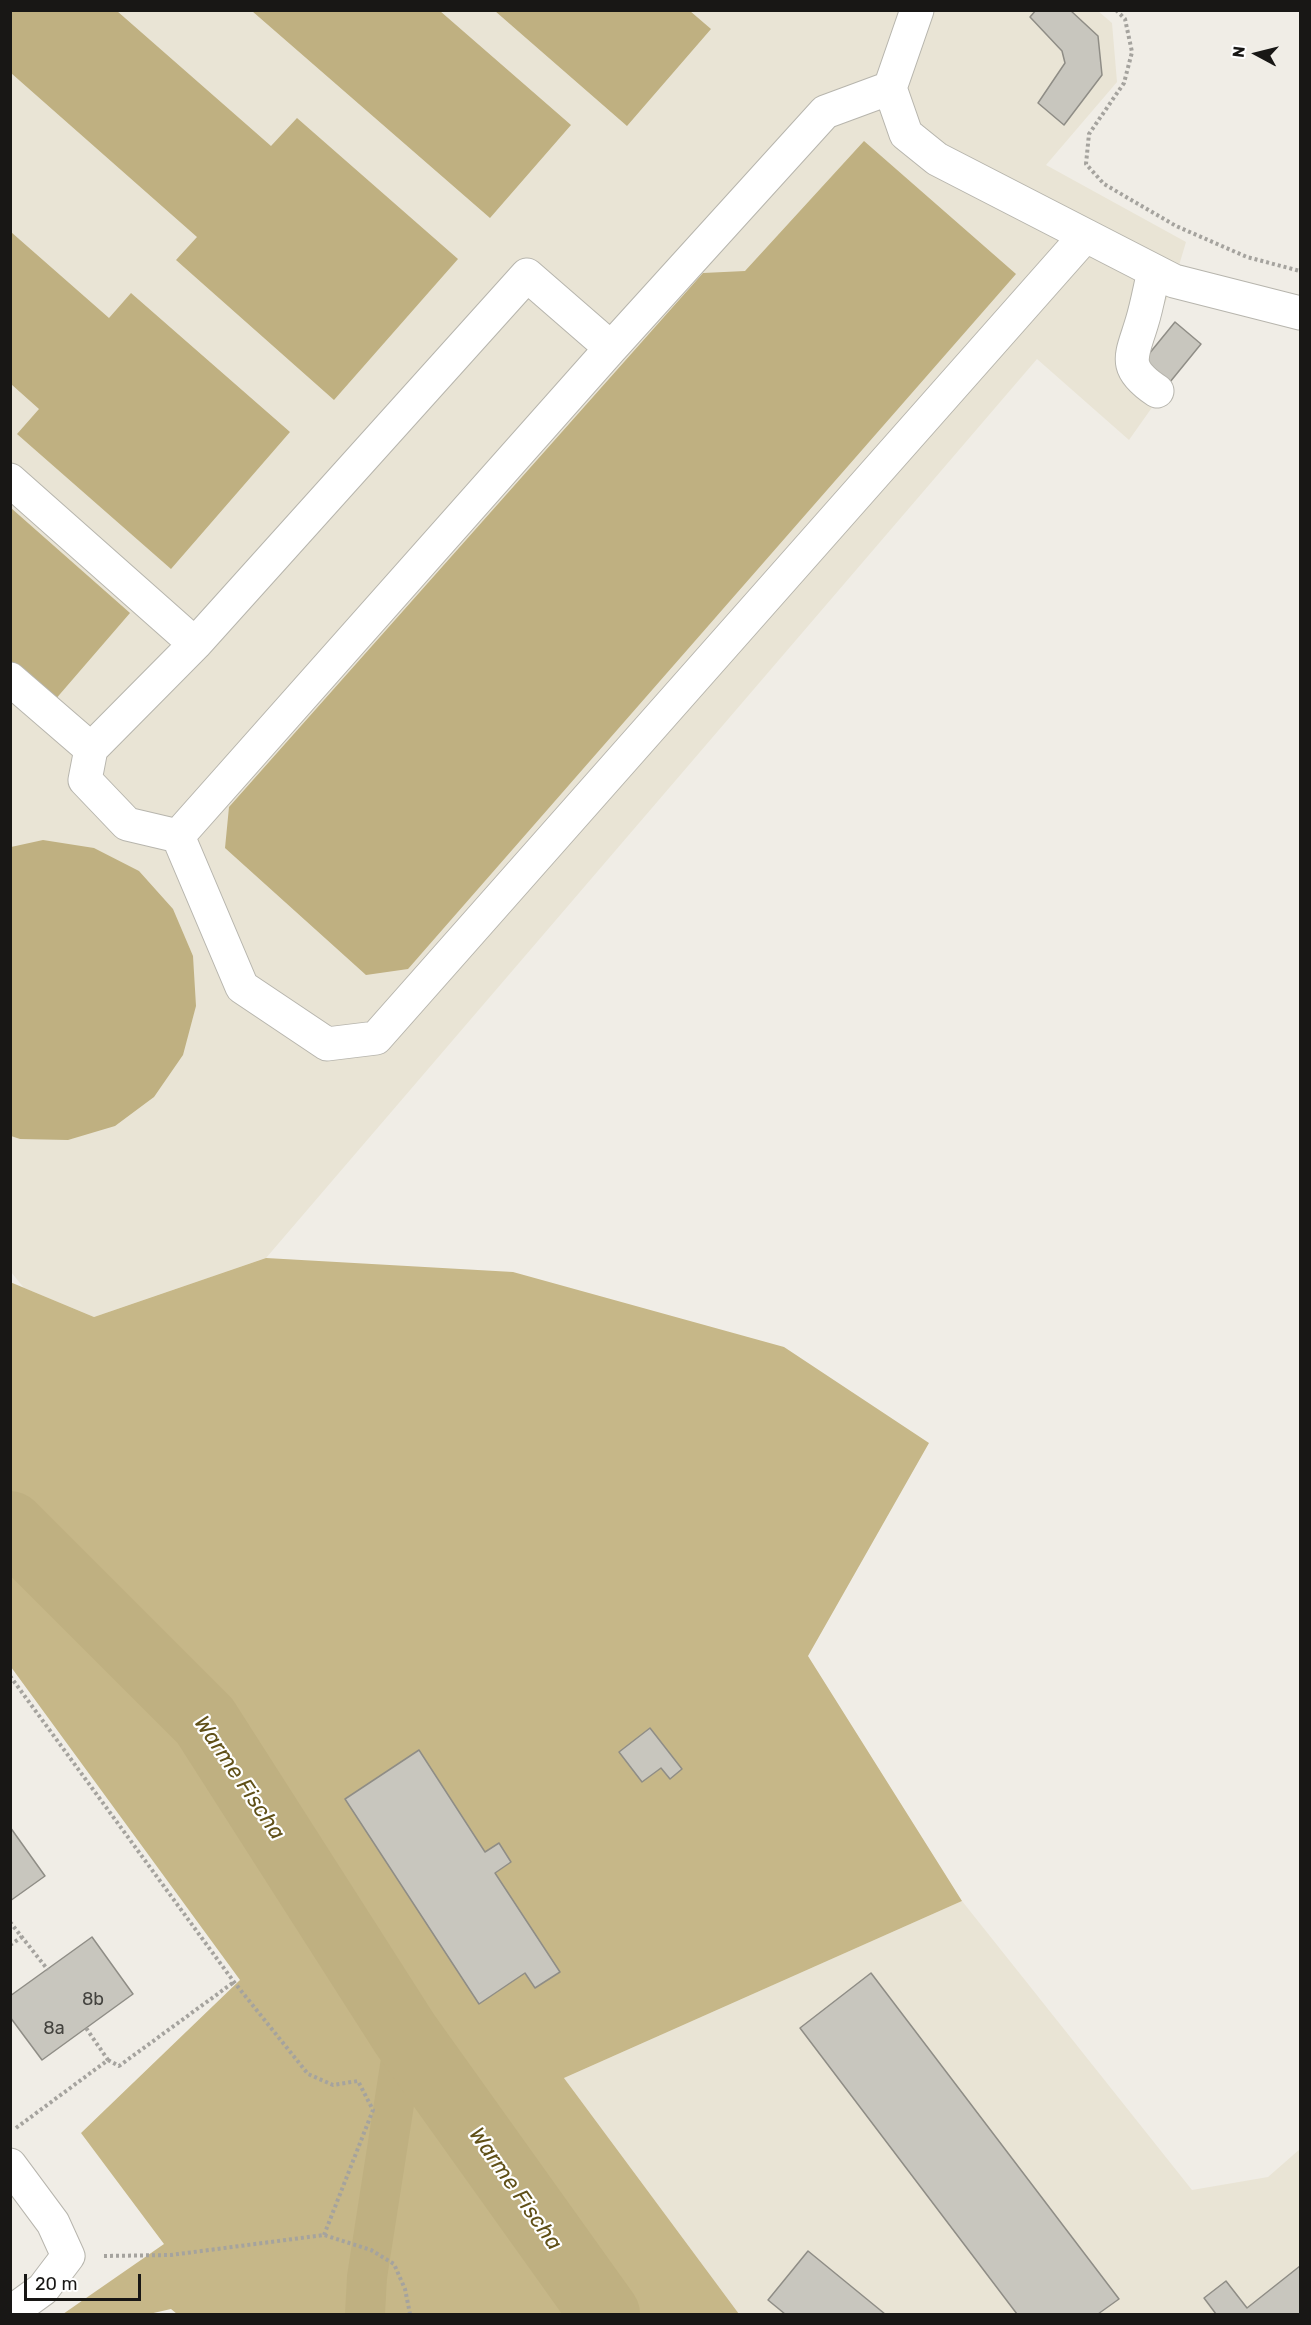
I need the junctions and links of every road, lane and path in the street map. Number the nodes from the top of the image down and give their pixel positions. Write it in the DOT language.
graph roads {
  1 [pos="917,10"];
  2 [pos="1116,10"];
  3 [pos="890,88"];
  4 [pos="1085,236"];
  5 [pos="1300,271"];
  6 [pos="1164,276"];
  7 [pos="1300,313"];
  8 [pos="611,348"];
  9 [pos="1157,391"];
  10 [pos="10,480"];
  11 [pos="195,644"];
  12 [pos="10,679"];
  13 [pos="91,750"];
  14 [pos="178,836"];
  15 [pos="10,1676"];
  16 [pos="10,1922"];
  17 [pos="22,1937"];
  18 [pos="10,1945"];
  19 [pos="48,1970"];
  20 [pos="234,1982"];
  21 [pos="86,2028"];
  22 [pos="108,2060"];
  23 [pos="10,2132"];
  24 [pos="10,2165"];
  25 [pos="324,2235"];
  26 [pos="68,2256"];
  27 [pos="10,2313"];
  28 [pos="410,2314"];
  1 -- 3 [label="street"];
  2 -- 5 [label="path"];
  3 -- 4 [label="street"];
  3 -- 8 [label="street"];
  4 -- 6 [label="street"];
  4 -- 14 [label="street"];
  6 -- 7 [label="street"];
  6 -- 9 [label="street"];
  8 -- 11 [label="street"];
  8 -- 14 [label="street"];
  10 -- 11 [label="street"];
  11 -- 13 [label="street"];
  12 -- 13 [label="street"];
  13 -- 14 [label="street"];
  15 -- 20 [label="path"];
  16 -- 17 [label="path"];
  17 -- 18 [label="path"];
  17 -- 19 [label="path"];
  20 -- 22 [label="path"];
  20 -- 25 [label="path"];
  21 -- 22 [label="path"];
  22 -- 23 [label="path"];
  24 -- 26 [label="street"];
  25 -- 26 [label="path"];
  25 -- 28 [label="path"];
  26 -- 27 [label="street"];
}
